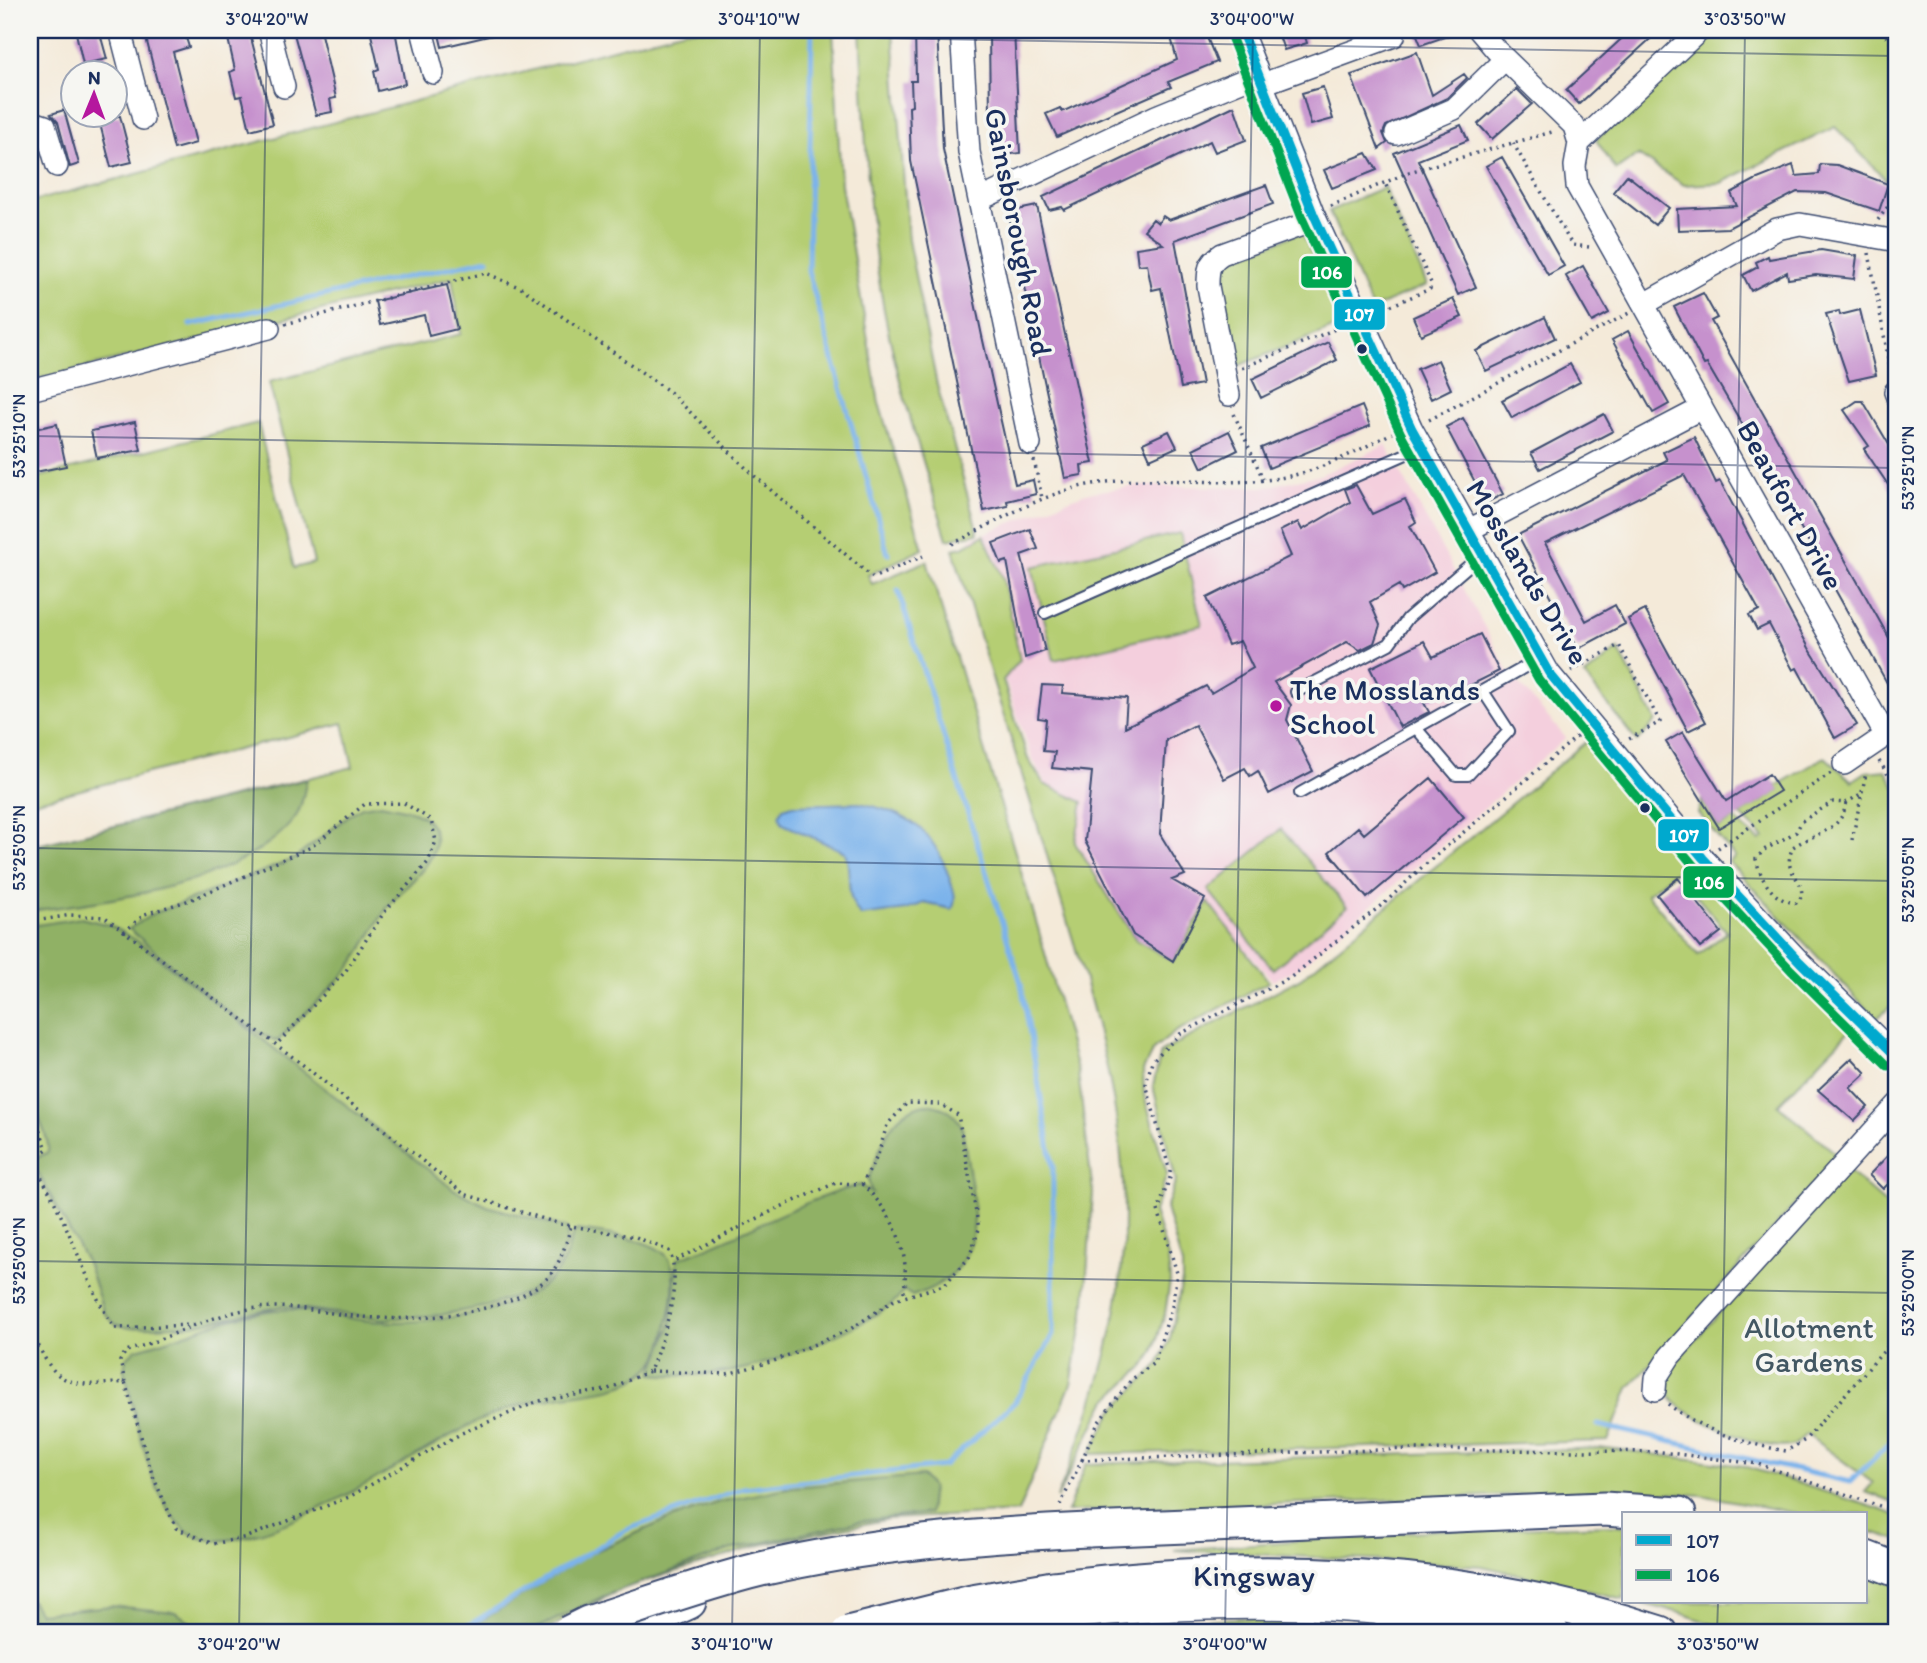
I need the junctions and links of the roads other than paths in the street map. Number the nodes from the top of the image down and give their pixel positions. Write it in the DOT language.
graph roads {
  1 [pos="120,30"];
  2 [pos="269,30"];
  3 [pos="422,30"];
  4 [pos="961,30"];
  5 [pos="1241,30"];
  6 [pos="1479,30"];
  7 [pos="1700,30"];
  8 [pos="1394,36"];
  9 [pos="1505,59"];
  10 [pos="433,74"];
  11 [pos="1258,80"];
  12 [pos="284,87"];
  13 [pos="143,119"];
  14 [pos="30,121"];
  15 [pos="1396,134"];
  16 [pos="1577,134"];
  17 [pos="57,166"];
  18 [pos="981,199"];
  19 [pos="1314,216"];
  20 [pos="1897,241"];
  21 [pos="1646,303"];
  22 [pos="269,328"];
  23 [pos="30,390"];
  24 [pos="1229,395"];
  25 [pos="1702,408"];
  26 [pos="1414,433"];
  27 [pos="1030,444"];
  28 [pos="1467,531"];
  29 [pos="1480,555"];
  30 [pos="1045,613"];
  31 [pos="1541,658"];
  32 [pos="1483,691"];
  33 [pos="1296,692"];
  34 [pos="1416,728"];
  35 [pos="1879,741"];
  36 [pos="1844,764"];
  37 [pos="1300,793"];
  38 [pos="1897,1057"];
  39 [pos="1897,1105"];
  40 [pos="1655,1390"];
  41 [pos="1649,1512"];
  42 [pos="1868,1546"];
  43 [pos="1897,1556"];
  44 [pos="1868,1559"];
  45 [pos="759,1569"];
  46 [pos="1897,1570"];
  47 [pos="1054,1600"];
  48 [pos="568,1633"];
  49 [pos="621,1633"];
  50 [pos="848,1633"];
  51 [pos="937,1633"];
  52 [pos="1550,1633"];
  53 [pos="1660,1633"];
  1 -- 13 [label="street"];
  2 -- 12 [label="street"];
  3 -- 10 [label="street"];
  4 -- 18 [label="street, Gainsborough Road"];
  5 -- 11 [label="street, Mosslands Drive"];
  6 -- 9 [label="street"];
  7 -- 16 [label="street"];
  8 -- 11 [label="street"];
  9 -- 15 [label="street"];
  9 -- 16 [label="street"];
  11 -- 18 [label="street"];
  11 -- 19 [label="street, Mosslands Drive"];
  14 -- 17 [label="street"];
  16 -- 21 [label="street, Beaufort Drive"];
  18 -- 27 [label="street, Gainsborough Road"];
  19 -- 24 [label="street"];
  19 -- 26 [label="street, Mosslands Drive"];
  20 -- 21 [label="street"];
  21 -- 25 [label="street, Beaufort Drive"];
  22 -- 23 [label="street"];
  25 -- 28 [label="street"];
  25 -- 35 [label="street, Beaufort Drive"];
  26 -- 28 [label="street, Mosslands Drive"];
  26 -- 30 [label="lane"];
  28 -- 29 [label="street, Mosslands Drive"];
  29 -- 31 [label="street, Mosslands Drive"];
  29 -- 33 [label="lane"];
  31 -- 32 [label="lane"];
  31 -- 38 [label="street, Mosslands Drive"];
  32 -- 34 [label="lane"];
  32 -- 34 [label="lane"];
  34 -- 37 [label="lane"];
  35 -- 36 [label="street"];
  39 -- 40 [label="street"];
  41 -- 45 [label="highway, bridge"];
  42 -- 43 [label="highway"];
  44 -- 46 [label="highway"];
  45 -- 48 [label="highway, bridge"];
  45 -- 49 [label="highway, bridge"];
  47 -- 50 [label="highway, Kingsway, bridge"];
  47 -- 51 [label="highway, bridge"];
  47 -- 52 [label="highway"];
  47 -- 53 [label="highway, Kingsway"];
}
